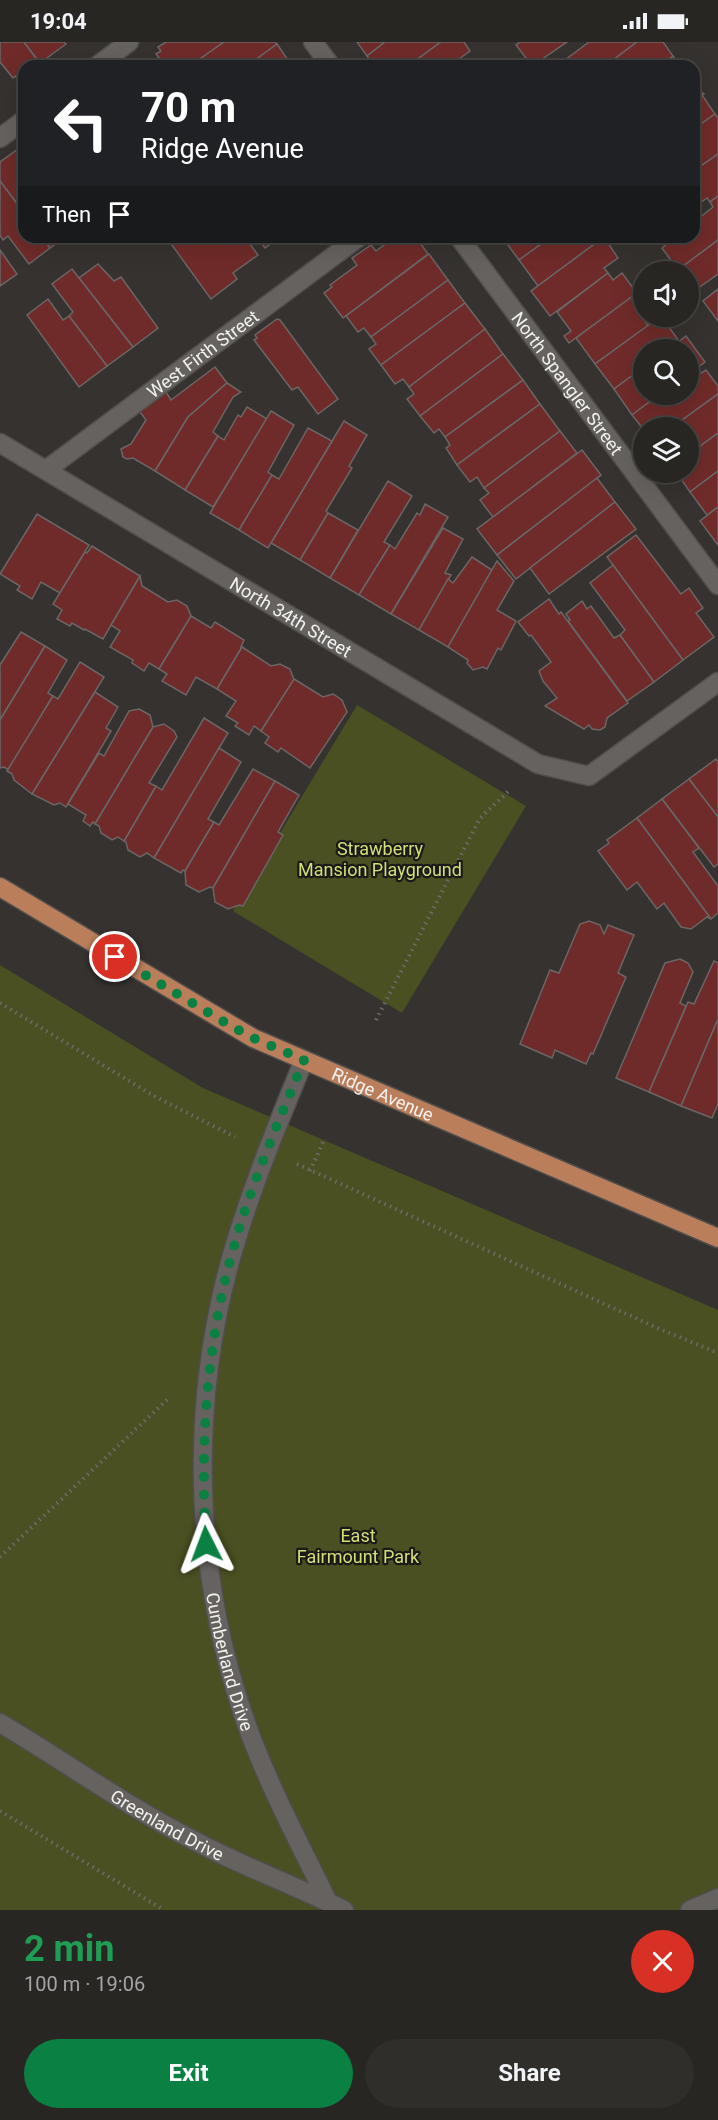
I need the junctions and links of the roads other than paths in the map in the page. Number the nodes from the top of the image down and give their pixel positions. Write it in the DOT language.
graph roads {
  1 [pos="129,42"];
  2 [pos="313,42"];
  3 [pos="105,60"];
  4 [pos="326,60"];
  5 [pos="18,124"];
  6 [pos="0,138"];
  7 [pos="351,243"];
  8 [pos="463,243"];
  9 [pos="0,443"];
  10 [pos="46,470"];
  11 [pos="718,585"];
  12 [pos="718,682"];
  13 [pos="0,887"];
  14 [pos="304,1060"];
  15 [pos="718,1238"];
  16 [pos="0,1723"];
  17 [pos="718,1898"];
  18 [pos="336,1906"];
  19 [pos="690,1910"];
  1 -- 3 [label="street"];
  2 -- 4 [label="street"];
  5 -- 6 [label="street"];
  7 -- 10 [label="street, West Firth Street"];
  8 -- 11 [label="street, North Spangler Street"];
  9 -- 10 [label="street, North 34th Street"];
  10 -- 12 [label="street, North 34th Street"];
  13 -- 14 [label="main road, Ridge Avenue"];
  14 -- 15 [label="main road, Ridge Avenue"];
  14 -- 18 [label="street, Cumberland Drive"];
  16 -- 18 [label="street, Greenland Drive"];
  17 -- 19 [label="street"];
}
